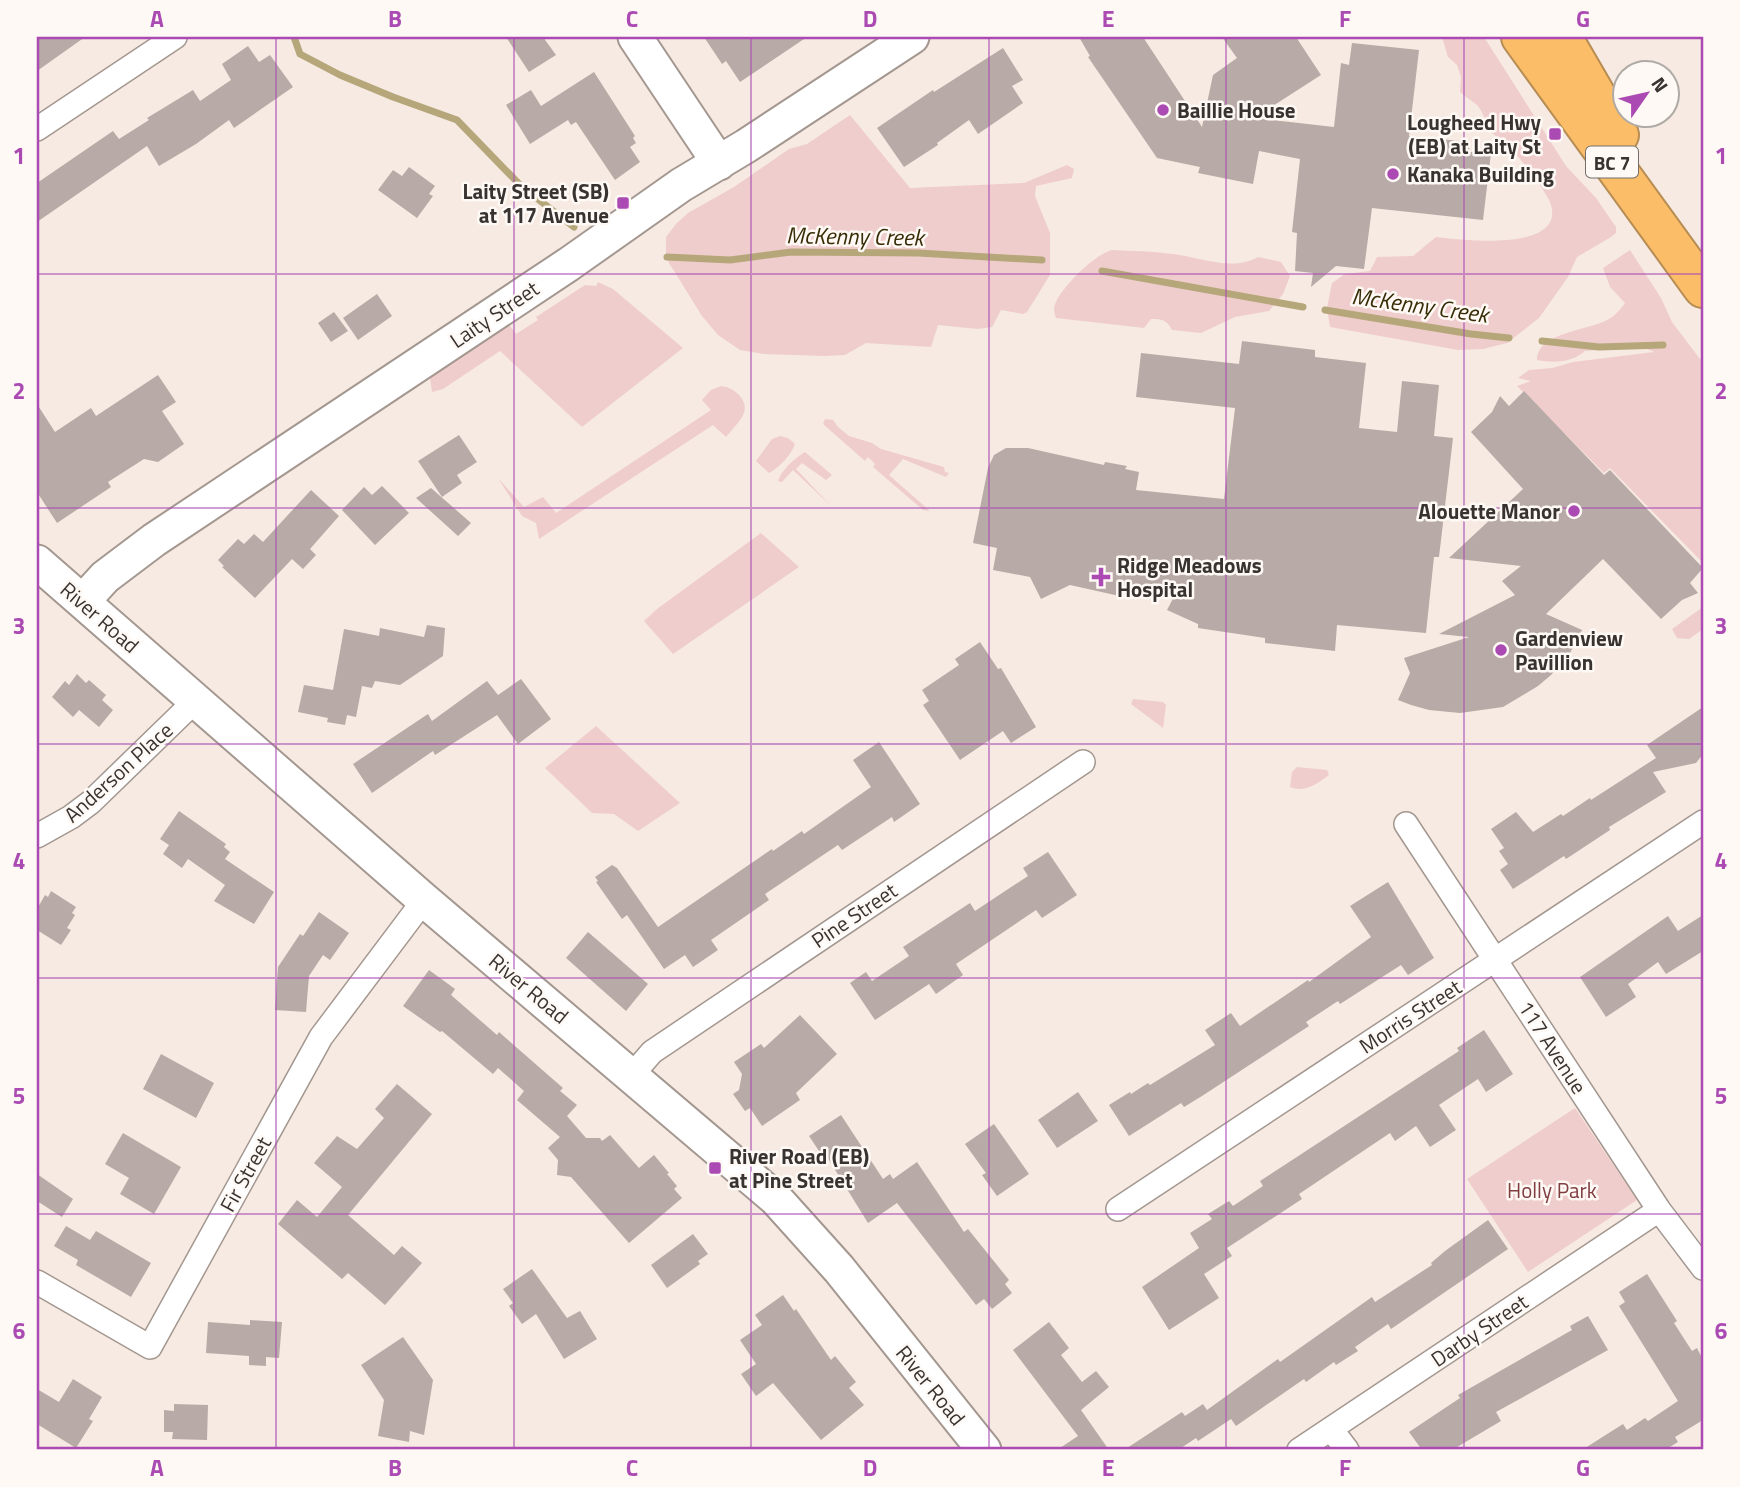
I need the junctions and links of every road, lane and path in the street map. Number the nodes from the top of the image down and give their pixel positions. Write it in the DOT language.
graph roads {
  1 [pos="175,37"];
  2 [pos="635,37"];
  3 [pos="912,37"];
  4 [pos="1521,37"];
  5 [pos="1562,37"];
  6 [pos="37,129"];
  7 [pos="719,163"];
  8 [pos="1703,279"];
  9 [pos="1703,288"];
  10 [pos="37,562"];
  11 [pos="83,601"];
  12 [pos="195,701"];
  13 [pos="1083,762"];
  14 [pos="1703,822"];
  15 [pos="1406,824"];
  16 [pos="37,836"];
  17 [pos="424,900"];
  18 [pos="1496,959"];
  19 [pos="632,1075"];
  20 [pos="1118,1209"];
  21 [pos="1659,1210"];
  22 [pos="1703,1268"];
  23 [pos="37,1282"];
  24 [pos="1331,1429"];
  25 [pos="984,1450"];
  26 [pos="1299,1450"];
  27 [pos="1347,1450"];
  1 -- 6 [label="street"];
  2 -- 7 [label="street"];
  3 -- 7 [label="street, Laity Street"];
  4 -- 9 [label="highway, BC 7"];
  5 -- 8 [label="highway, BC 7"];
  7 -- 11 [label="street, Laity Street"];
  10 -- 11 [label="street, River Road"];
  11 -- 12 [label="street, River Road"];
  12 -- 16 [label="street, Anderson Place"];
  12 -- 17 [label="street, River Road"];
  13 -- 19 [label="street, Pine Street"];
  14 -- 18 [label="street, Morris Street"];
  15 -- 18 [label="street, 117 Avenue"];
  17 -- 19 [label="street, River Road"];
  17 -- 23 [label="street, Fir Street"];
  18 -- 20 [label="street, Morris Street"];
  18 -- 21 [label="street, 117 Avenue"];
  19 -- 25 [label="street, River Road"];
  21 -- 22 [label="street, 117 Avenue"];
  21 -- 24 [label="street, Darby Street"];
  24 -- 26 [label="street, Darby Street"];
  24 -- 27 [label="street"];
}
